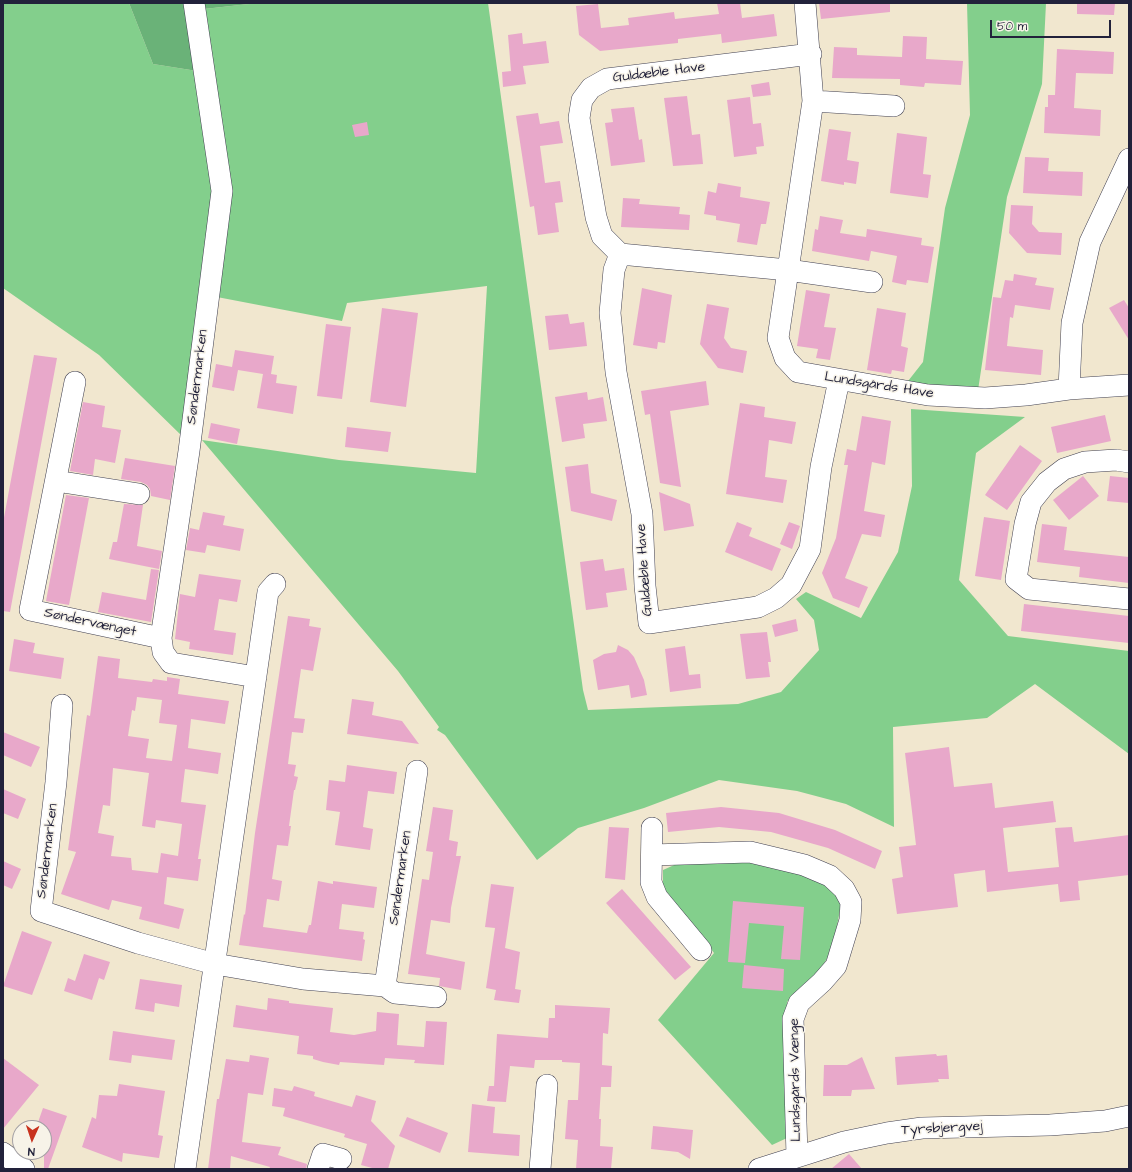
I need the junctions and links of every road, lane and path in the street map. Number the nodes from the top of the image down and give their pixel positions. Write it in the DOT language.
graph roads {
  1 [pos="194,3"];
  2 [pos="805,3"];
  3 [pos="811,54"];
  4 [pos="814,101"];
  5 [pos="894,106"];
  6 [pos="1129,159"];
  7 [pos="620,254"];
  8 [pos="788,270"];
  9 [pos="872,282"];
  10 [pos="839,380"];
  11 [pos="75,382"];
  12 [pos="1129,385"];
  13 [pos="1069,389"];
  14 [pos="1129,462"];
  15 [pos="56,481"];
  16 [pos="139,494"];
  17 [pos="275,584"];
  18 [pos="1129,599"];
  19 [pos="161,638"];
  20 [pos="256,678"];
  21 [pos="62,705"];
  22 [pos="417,771"];
  23 [pos="652,828"];
  24 [pos="652,855"];
  25 [pos="701,950"];
  26 [pos="215,964"];
  27 [pos="386,986"];
  28 [pos="436,997"];
  29 [pos="547,1085"];
  30 [pos="1129,1116"];
  31 [pos="3,1153"];
  32 [pos="797,1156"];
  33 [pos="341,1159"];
  34 [pos="24,1169"];
  35 [pos="185,1169"];
  36 [pos="318,1169"];
  37 [pos="540,1169"];
  38 [pos="759,1169"];
  1 -- 19 [label="street, Søndermarken"];
  2 -- 3 [label="street, Lundsgårds Have"];
  3 -- 4 [label="street, Lundsgårds Have"];
  3 -- 7 [label="street, Guldæble Have"];
  4 -- 5 [label="street"];
  4 -- 8 [label="street, Lundsgårds Have"];
  6 -- 13 [label="street"];
  7 -- 8 [label="street"];
  7 -- 10 [label="street, Guldæble Have"];
  8 -- 9 [label="street"];
  8 -- 10 [label="street, Lundsgårds Have"];
  10 -- 13 [label="street, Lundsgårds Have"];
  11 -- 15 [label="street, Søndervænget"];
  12 -- 13 [label="street, Lundsgårds Have"];
  14 -- 18 [label="street"];
  15 -- 16 [label="street"];
  15 -- 19 [label="street, Søndervænget"];
  17 -- 20 [label="street"];
  19 -- 20 [label="street, Søndermarken"];
  20 -- 26 [label="street"];
  21 -- 26 [label="street, Søndermarken"];
  22 -- 27 [label="street, Søndermarken"];
  23 -- 24 [label="street"];
  24 -- 25 [label="street"];
  24 -- 32 [label="street, Lundsgårds Vænge"];
  26 -- 27 [label="street, Søndermarken"];
  26 -- 35 [label="street"];
  27 -- 28 [label="street, Søndermarken"];
  29 -- 37 [label="street"];
  30 -- 32 [label="street, Tyrsbjergvej"];
  31 -- 34 [label="street"];
  32 -- 38 [label="street, Tyrsbjergvej"];
  33 -- 36 [label="street"];
}
